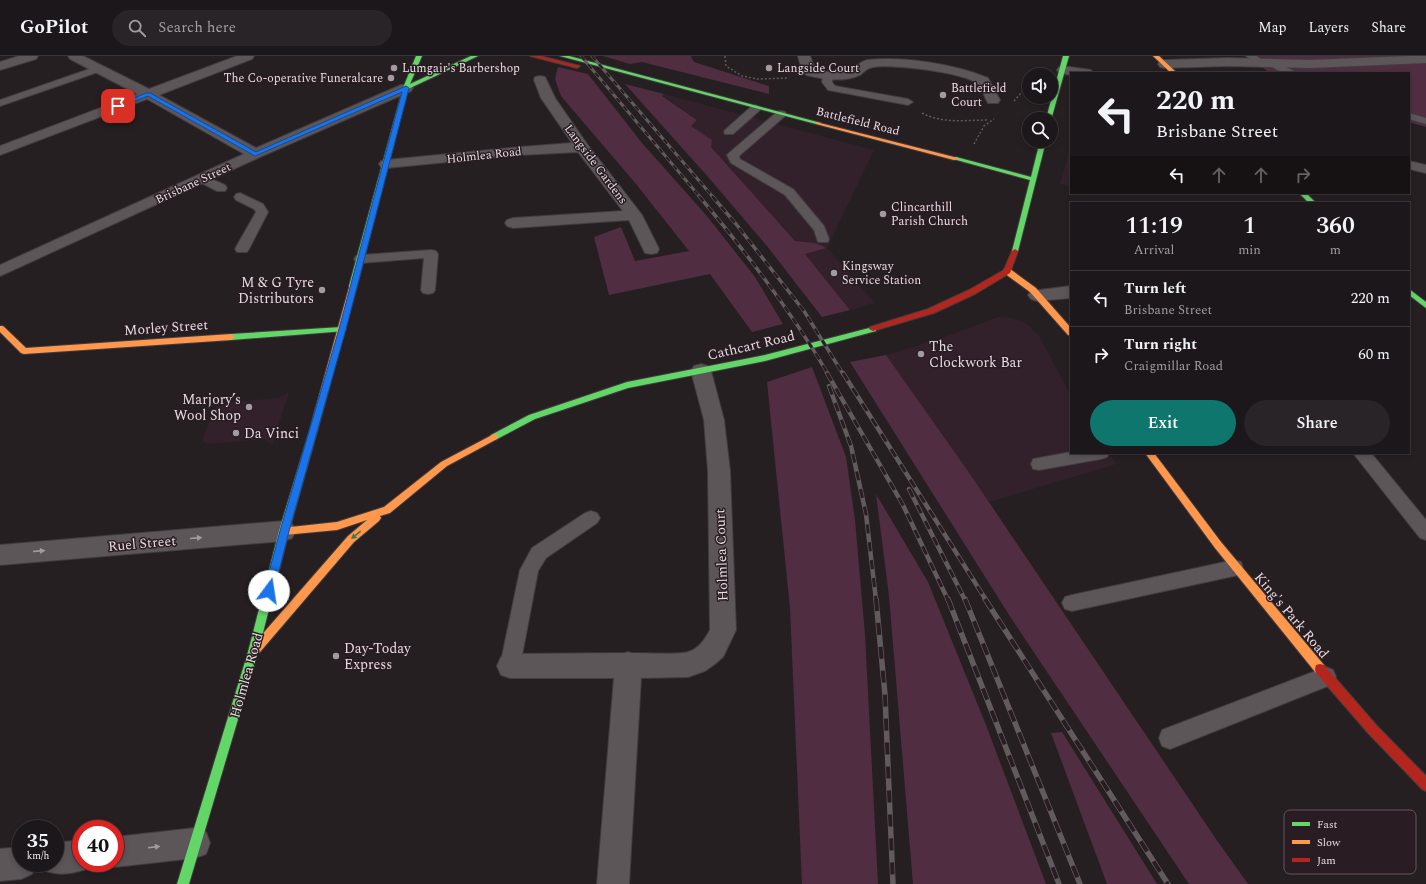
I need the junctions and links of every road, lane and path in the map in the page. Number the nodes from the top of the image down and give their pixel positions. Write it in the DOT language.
graph roads {
  1 [pos="32,56"];
  2 [pos="74,56"];
  3 [pos="248,56"];
  4 [pos="419,56"];
  5 [pos="474,56"];
  6 [pos="533,56"];
  7 [pos="563,56"];
  8 [pos="725,56"];
  9 [pos="804,56"];
  10 [pos="1066,56"];
  11 [pos="1252,56"];
  12 [pos="1426,59"];
  13 [pos="864,60"];
  14 [pos="1165,64"];
  15 [pos="1268,64"];
  16 [pos="0,66"];
  17 [pos="98,69"];
  18 [pos="1063,70"];
  19 [pos="1079,72"];
  20 [pos="1288,72"];
  21 [pos="828,76"];
  22 [pos="789,78"];
  23 [pos="540,80"];
  24 [pos="406,88"];
  25 [pos="678,88"];
  26 [pos="1022,91"];
  27 [pos="148,94"];
  28 [pos="992,100"];
  29 [pos="908,102"];
  30 [pos="1013,102"];
  31 [pos="0,103"];
  32 [pos="756,108"];
  33 [pos="1051,112"];
  34 [pos="781,114"];
  35 [pos="1410,116"];
  36 [pos="1426,121"];
  37 [pos="984,126"];
  38 [pos="729,132"];
  39 [pos="582,147"];
  40 [pos="971,148"];
  41 [pos="1041,148"];
  42 [pos="0,151"];
  43 [pos="255,154"];
  44 [pos="386,164"];
  45 [pos="1410,165"];
  46 [pos="1426,170"];
  47 [pos="202,179"];
  48 [pos="1033,179"];
  49 [pos="221,188"];
  50 [pos="1303,194"];
  51 [pos="240,197"];
  52 [pos="1312,202"];
  53 [pos="634,215"];
  54 [pos="513,223"];
  55 [pos="823,238"];
  56 [pos="242,249"];
  57 [pos="651,249"];
  58 [pos="361,259"];
  59 [pos="0,271"];
  60 [pos="1007,271"];
  61 [pos="428,290"];
  62 [pos="1070,292"];
  63 [pos="1410,292"];
  64 [pos="1037,294"];
  65 [pos="1426,306"];
  66 [pos="0,328"];
  67 [pos="342,329"];
  68 [pos="1070,332"];
  69 [pos="701,371"];
  70 [pos="1095,454"];
  71 [pos="1150,454"];
  72 [pos="1362,454"];
  73 [pos="1039,464"];
  74 [pos="386,510"];
  75 [pos="591,518"];
  76 [pos="284,531"];
  77 [pos="1426,533"];
  78 [pos="0,555"];
  79 [pos="1234,568"];
  80 [pos="1072,602"];
  81 [pos="253,652"];
  82 [pos="628,664"];
  83 [pos="510,666"];
  84 [pos="1326,677"];
  85 [pos="1170,738"];
  86 [pos="1421,775"];
  87 [pos="196,843"];
  88 [pos="124,851"];
  89 [pos="12,864"];
  90 [pos="0,865"];
  91 [pos="183,884"];
  92 [pos="613,884"];
  1 -- 16 [label="street"];
  2 -- 17 [label="street"];
  3 -- 27 [label="street"];
  4 -- 24 [label="street, Holmlea Road"];
  5 -- 24 [label="street, Brisbane Street"];
  6 -- 25 [label="street, Battlefield Road"];
  7 -- 25 [label="street, Battlefield Road"];
  8 -- 22 [label="path"];
  9 -- 21 [label="street"];
  10 -- 18 [label="street"];
  11 -- 15 [label="lane"];
  12 -- 15 [label="street"];
  13 -- 21 [label="street"];
  13 -- 28 [label="street"];
  14 -- 15 [label="street"];
  15 -- 20 [label="lane"];
  17 -- 27 [label="street"];
  17 -- 31 [label="lane"];
  18 -- 19 [label="street"];
  18 -- 33 [label="street"];
  21 -- 29 [label="lane"];
  23 -- 39 [label="street, Langside Gardens"];
  24 -- 43 [label="street, Brisbane Street"];
  24 -- 44 [label="street, Holmlea Road"];
  25 -- 32 [label="street, Battlefield Road"];
  26 -- 30 [label="path"];
  27 -- 42 [label="street"];
  27 -- 43 [label="street"];
  32 -- 34 [label="street, Battlefield Road"];
  32 -- 38 [label="lane"];
  34 -- 48 [label="street, Battlefield Road"];
  34 -- 55 [label="lane"];
  35 -- 36 [label="lane"];
  37 -- 40 [label="path"];
  39 -- 44 [label="street, Holmlea Road"];
  39 -- 53 [label="street, Langside Gardens"];
  41 -- 48 [label="street"];
  43 -- 47 [label="street, Brisbane Street"];
  44 -- 58 [label="street, Holmlea Road"];
  45 -- 46 [label="street"];
  47 -- 49 [label="lane"];
  47 -- 59 [label="street, Brisbane Street"];
  48 -- 60 [label="street"];
  50 -- 52 [label="street"];
  51 -- 56 [label="lane"];
  53 -- 54 [label="street"];
  53 -- 57 [label="street, Langside Gardens"];
  58 -- 61 [label="lane"];
  58 -- 67 [label="street, Holmlea Road"];
  60 -- 64 [label="street"];
  60 -- 69 [label="street, Cathcart Road"];
  62 -- 64 [label="street"];
  63 -- 65 [label="street"];
  64 -- 68 [label="street"];
  66 -- 67 [label="street, Morley Street"];
  67 -- 76 [label="street, Holmlea Road"];
  69 -- 74 [label="street, Cathcart Road"];
  69 -- 82 [label="street, Holmlea Court"];
  70 -- 73 [label="lane"];
  71 -- 79 [label="street, King's Park Road"];
  72 -- 77 [label="lane"];
  74 -- 76 [label="street, Cathcart Road"];
  74 -- 81 [label="street, Cathcart Road, one-way"];
  75 -- 83 [label="lane, Holmlea Court"];
  78 -- 76 [label="street, Ruel Street, one-way"];
  76 -- 81 [label="street, Holmlea Road"];
  79 -- 80 [label="lane"];
  79 -- 84 [label="street, King's Park Road"];
  81 -- 87 [label="street, Holmlea Road"];
  82 -- 83 [label="street, Holmlea Court"];
  82 -- 92 [label="street"];
  84 -- 85 [label="lane"];
  84 -- 86 [label="street, King's Park Road"];
  88 -- 87 [label="street, one-way"];
  87 -- 91 [label="street, Holmlea Road"];
  89 -- 90 [label="street"];
}
